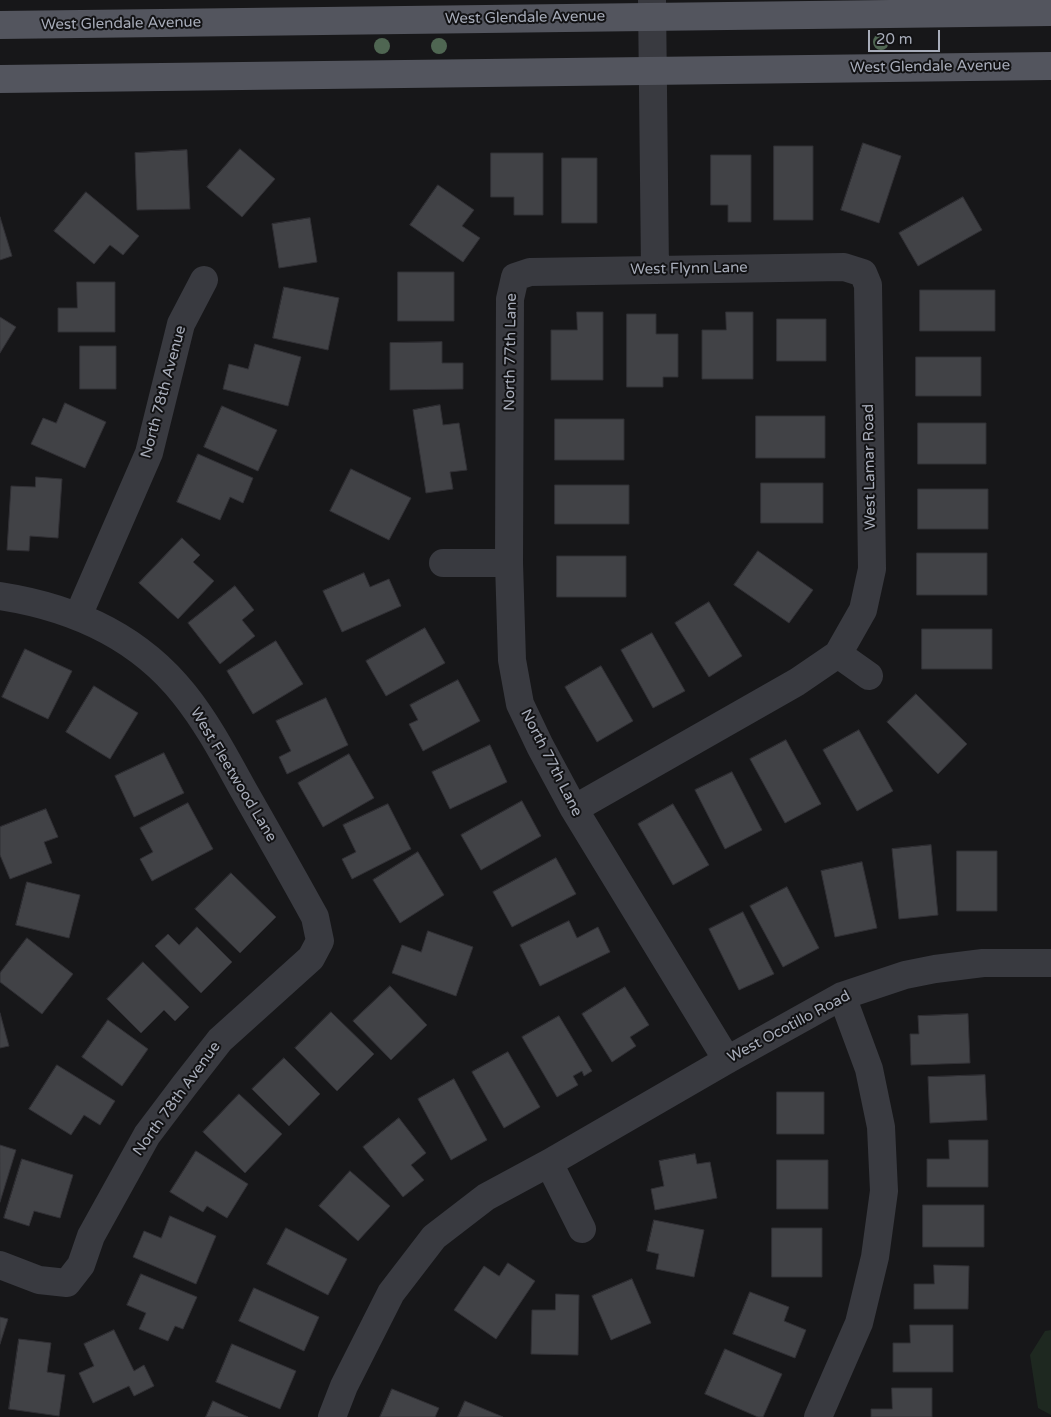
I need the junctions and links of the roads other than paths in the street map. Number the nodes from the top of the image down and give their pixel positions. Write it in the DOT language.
graph roads {
  1 [pos="1022,6"];
  2 [pos="652,8"];
  3 [pos="1051,12"];
  4 [pos="0,25"];
  5 [pos="1051,66"];
  6 [pos="652,71"];
  7 [pos="0,79"];
  8 [pos="655,270"];
  9 [pos="863,273"];
  10 [pos="515,277"];
  11 [pos="204,280"];
  12 [pos="443,563"];
  13 [pos="509,563"];
  14 [pos="0,596"];
  15 [pos="78,616"];
  16 [pos="838,654"];
  17 [pos="869,676"];
  18 [pos="574,809"];
  19 [pos="320,941"];
  20 [pos="1051,963"];
  21 [pos="842,996"];
  22 [pos="727,1060"];
  23 [pos="550,1163"];
  24 [pos="582,1229"];
  25 [pos="0,1266"];
  26 [pos="332,1417"];
  27 [pos="818,1417"];
  1 -- 2 [label="main road, West Glendale Avenue"];
  1 -- 3 [label="main road, West Glendale Avenue"];
  2 -- 4 [label="main road, West Glendale Avenue"];
  2 -- 6 [label="street"];
  5 -- 6 [label="main road, West Glendale Avenue"];
  6 -- 7 [label="main road, West Glendale Avenue"];
  6 -- 8 [label="street"];
  8 -- 9 [label="street, West Flynn Lane"];
  8 -- 10 [label="street, West Flynn Lane"];
  9 -- 16 [label="street, West Lamar Road"];
  10 -- 13 [label="street, North 77th Lane"];
  11 -- 15 [label="street, North 78th Avenue"];
  12 -- 13 [label="street"];
  13 -- 18 [label="street, North 77th Lane"];
  14 -- 15 [label="street, West Fleetwood Lane"];
  15 -- 19 [label="street, West Fleetwood Lane"];
  16 -- 17 [label="street"];
  16 -- 18 [label="street, West Lamar Road"];
  18 -- 22 [label="street, North 77th Lane"];
  19 -- 25 [label="street, North 78th Avenue"];
  20 -- 21 [label="street, West Ocotillo Road"];
  21 -- 22 [label="street, West Ocotillo Road"];
  21 -- 27 [label="street"];
  22 -- 23 [label="street, West Ocotillo Road"];
  23 -- 24 [label="street"];
  23 -- 26 [label="street, West Ocotillo Road"];
}
